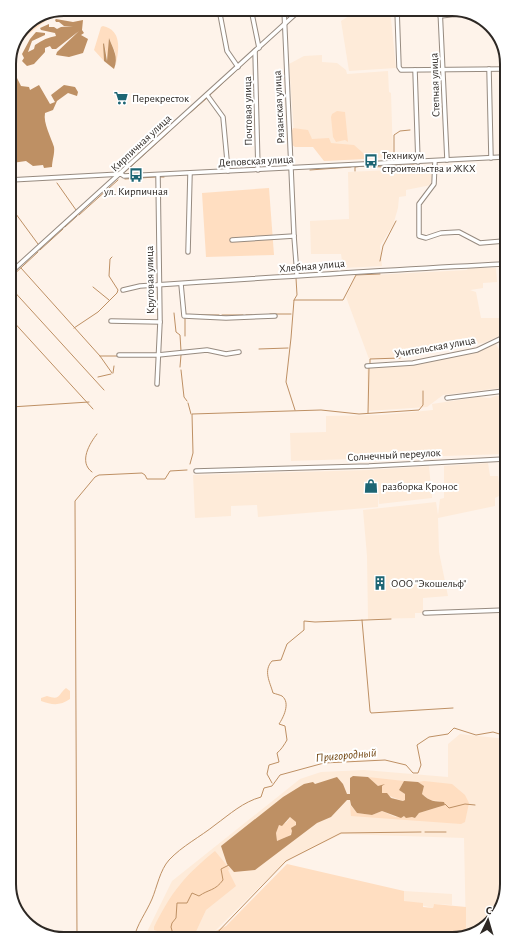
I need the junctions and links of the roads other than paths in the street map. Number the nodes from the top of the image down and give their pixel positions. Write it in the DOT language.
graph roads {
  1 [pos="220,16"];
  2 [pos="252,16"];
  3 [pos="284,16"];
  4 [pos="294,16"];
  5 [pos="397,16"];
  6 [pos="440,16"];
  7 [pos="284,25"];
  8 [pos="257,50"];
  9 [pos="238,67"];
  10 [pos="489,69"];
  11 [pos="500,69"];
  12 [pos="415,70"];
  13 [pos="444,70"];
  14 [pos="206,95"];
  15 [pos="500,157"];
  16 [pos="491,158"];
  17 [pos="435,160"];
  18 [pos="447,160"];
  19 [pos="418,162"];
  20 [pos="291,168"];
  21 [pos="258,170"];
  22 [pos="228,171"];
  23 [pos="121,174"];
  24 [pos="190,174"];
  25 [pos="158,175"];
  26 [pos="16,180"];
  27 [pos="294,236"];
  28 [pos="232,240"];
  29 [pos="500,241"];
  30 [pos="188,252"];
  31 [pos="500,264"];
  32 [pos="16,268"];
  33 [pos="297,275"];
  34 [pos="181,284"];
  35 [pos="160,285"];
  36 [pos="123,290"];
  37 [pos="275,316"];
  38 [pos="111,321"];
  39 [pos="160,322"];
  40 [pos="500,340"];
  41 [pos="239,352"];
  42 [pos="119,355"];
  43 [pos="158,355"];
  44 [pos="367,366"];
  45 [pos="157,384"];
  46 [pos="500,391"];
  47 [pos="447,398"];
  48 [pos="500,459"];
  49 [pos="196,471"];
  50 [pos="500,610"];
  51 [pos="425,613"];
  1 -- 9 [label="street"];
  2 -- 8 [label="street, Почтовая улица"];
  3 -- 7 [label="street, Рязанская улица"];
  4 -- 7 [label="street, Кирпичная улица"];
  5 -- 12 [label="street"];
  6 -- 13 [label="street, Степная улица"];
  7 -- 8 [label="street, Кирпичная улица"];
  7 -- 20 [label="street, Рязанская улица"];
  8 -- 9 [label="street, Кирпичная улица"];
  8 -- 21 [label="street, Почтовая улица"];
  9 -- 14 [label="street, Кирпичная улица"];
  10 -- 11 [label="street"];
  10 -- 13 [label="street"];
  10 -- 16 [label="street"];
  12 -- 13 [label="street"];
  12 -- 19 [label="street"];
  13 -- 18 [label="street, Степная улица"];
  14 -- 22 [label="street"];
  14 -- 23 [label="street, Кирпичная улица"];
  15 -- 16 [label="street, Деповская улица"];
  16 -- 18 [label="street, Деповская улица"];
  17 -- 18 [label="street, Деповская улица"];
  17 -- 19 [label="street, Деповская улица"];
  17 -- 29 [label="street"];
  19 -- 20 [label="street, Деповская улица"];
  20 -- 21 [label="street, Деповская улица"];
  20 -- 27 [label="street, Рязанская улица"];
  21 -- 22 [label="street, Деповская улица"];
  22 -- 24 [label="street, Деповская улица"];
  23 -- 25 [label="street, Деповская улица"];
  23 -- 26 [label="street, Деповская улица"];
  23 -- 32 [label="street, Кирпичная улица"];
  24 -- 25 [label="street, Деповская улица"];
  24 -- 30 [label="street"];
  25 -- 35 [label="street, Круговая улица"];
  27 -- 28 [label="street"];
  27 -- 33 [label="street, Рязанская улица"];
  31 -- 33 [label="street, Хлебная улица"];
  33 -- 34 [label="street, Хлебная улица"];
  34 -- 35 [label="street, Хлебная улица"];
  34 -- 37 [label="street"];
  35 -- 36 [label="street, Хлебная улица"];
  35 -- 39 [label="street, Круговая улица"];
  38 -- 39 [label="street"];
  39 -- 43 [label="street, Круговая улица"];
  40 -- 44 [label="street, Учительская улица"];
  41 -- 43 [label="street"];
  42 -- 43 [label="street"];
  43 -- 45 [label="street, Круговая улица"];
  46 -- 47 [label="street"];
  48 -- 49 [label="street, Солнечный переулок"];
  50 -- 51 [label="street"];
}
